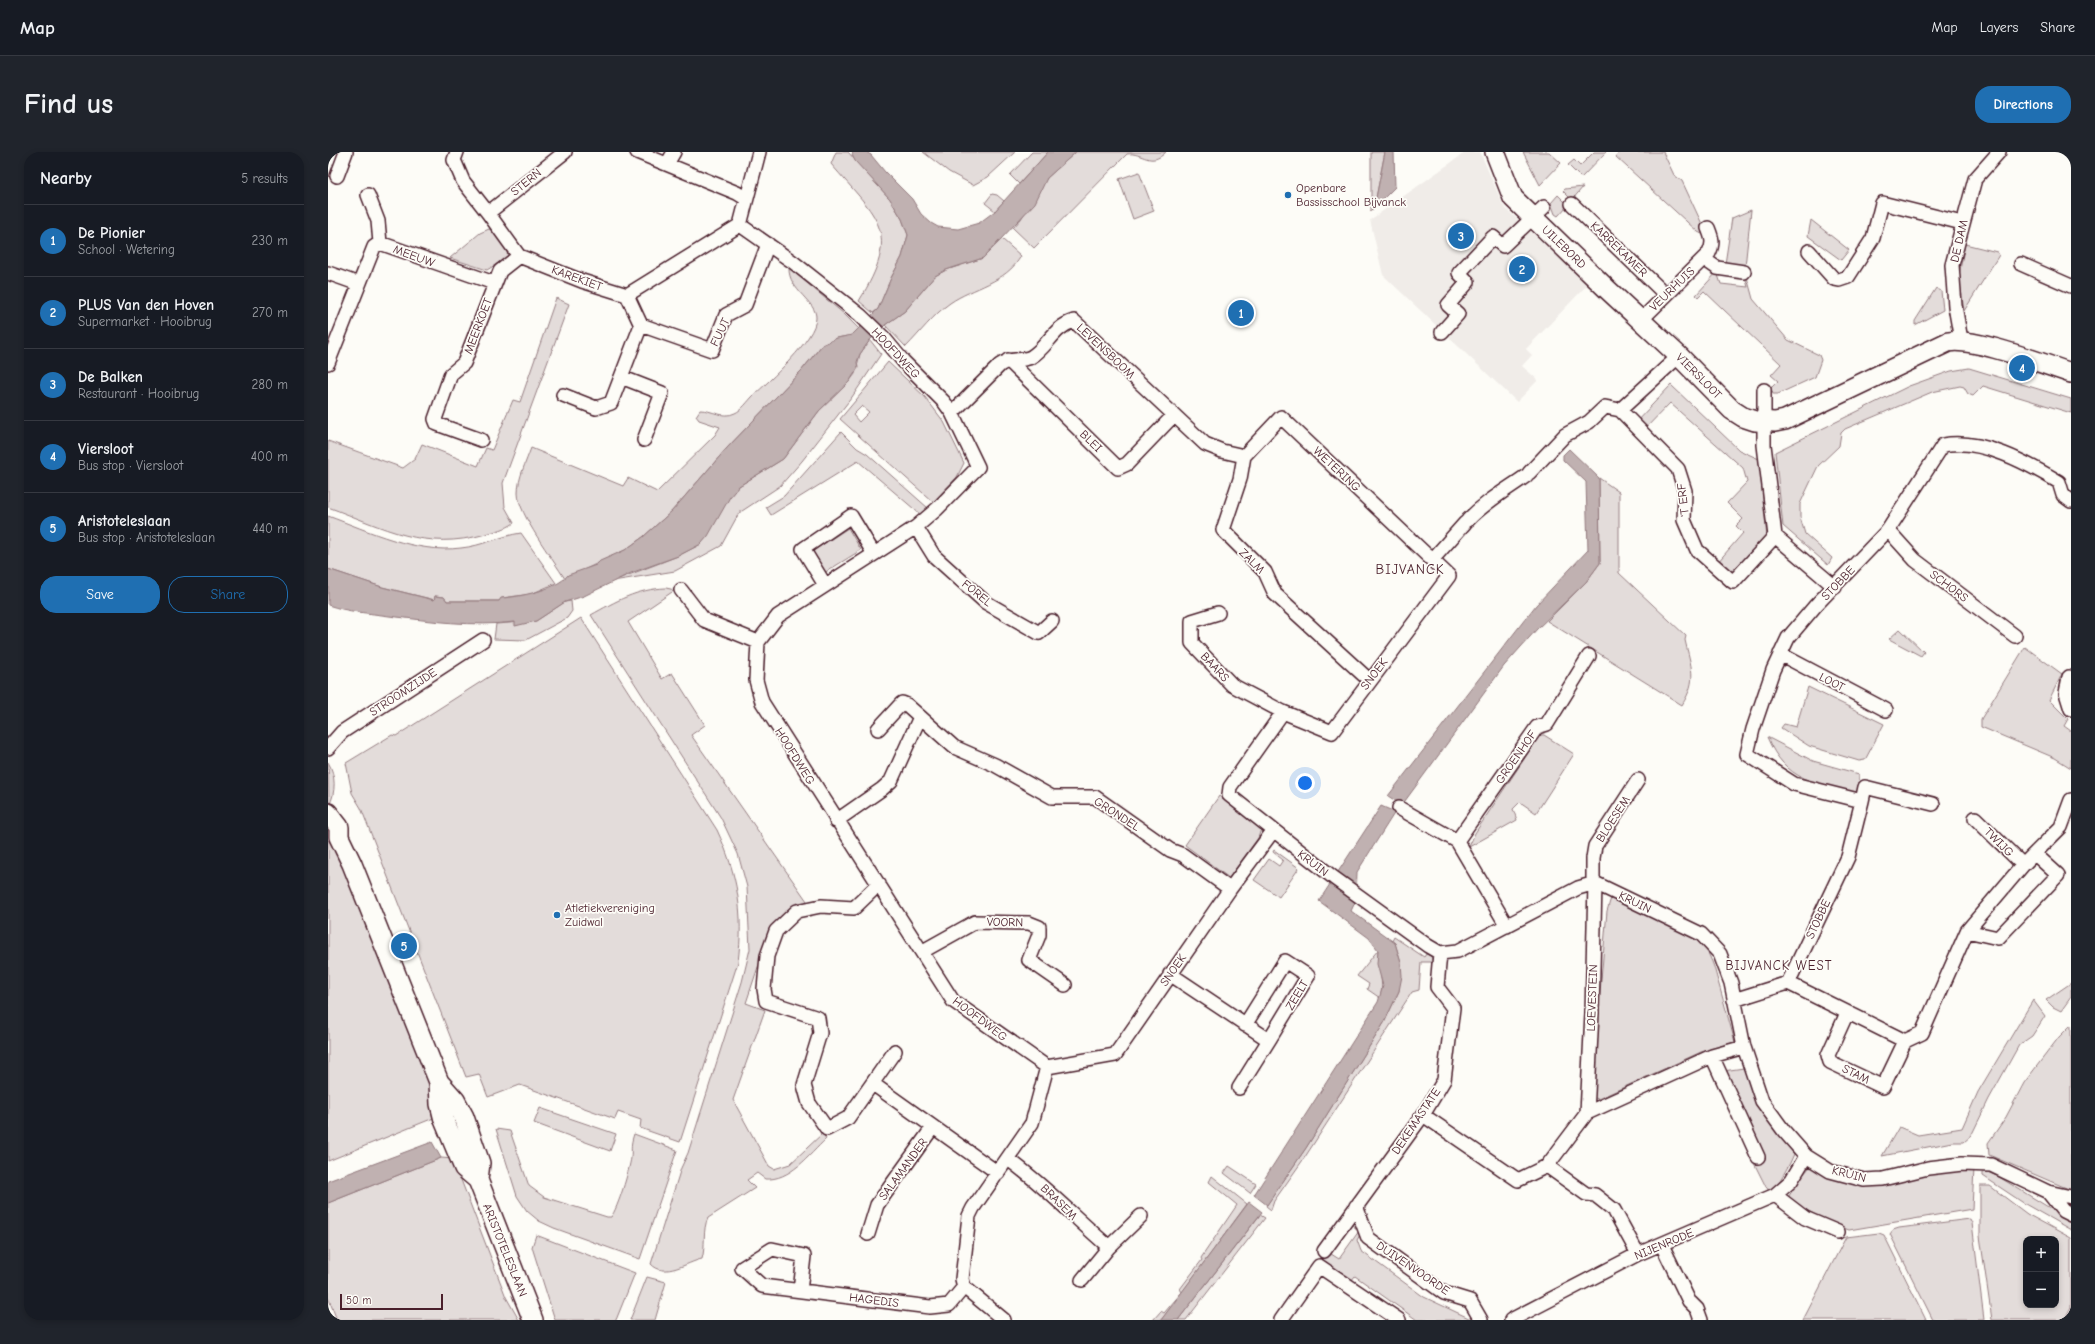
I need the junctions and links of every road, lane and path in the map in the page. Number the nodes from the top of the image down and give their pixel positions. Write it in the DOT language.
graph roads {
  1 [pos="346,152"];
  2 [pos="457,152"];
  3 [pos="564,152"];
  4 [pos="637,152"];
  5 [pos="674,152"];
  6 [pos="759,152"];
  7 [pos="1999,152"];
  8 [pos="1497,159"];
  9 [pos="667,164"];
  10 [pos="337,176"];
  11 [pos="368,195"];
  12 [pos="745,198"];
  13 [pos="1572,204"];
  14 [pos="1539,212"];
  15 [pos="488,213"];
  16 [pos="1962,223"];
  17 [pos="740,225"];
  18 [pos="1708,228"];
  19 [pos="380,243"];
  20 [pos="768,244"];
  21 [pos="1809,251"];
  22 [pos="519,256"];
  23 [pos="1704,259"];
  24 [pos="2021,264"];
  25 [pos="1744,272"];
  26 [pos="328,273"];
  27 [pos="494,283"];
  28 [pos="359,284"];
  29 [pos="2071,286"];
  30 [pos="627,295"];
  31 [pos="1666,295"];
  32 [pos="1641,320"];
  33 [pos="641,324"];
  34 [pos="1442,332"];
  35 [pos="1961,340"];
  36 [pos="1679,356"];
  37 [pos="1008,360"];
  38 [pos="328,363"];
  39 [pos="2071,373"];
  40 [pos="621,377"];
  41 [pos="1764,390"];
  42 [pos="563,395"];
  43 [pos="1620,410"];
  44 [pos="952,413"];
  45 [pos="1174,415"];
  46 [pos="1763,421"];
  47 [pos="481,440"];
  48 [pos="644,440"];
  49 [pos="1244,456"];
  50 [pos="2071,501"];
  51 [pos="916,527"];
  52 [pos="1888,530"];
  53 [pos="1775,536"];
  54 [pos="874,554"];
  55 [pos="1432,560"];
  56 [pos="1449,576"];
  57 [pos="825,585"];
  58 [pos="1835,587"];
  59 [pos="682,590"];
  60 [pos="1218,613"];
  61 [pos="1052,621"];
  62 [pos="2015,636"];
  63 [pos="483,640"];
  64 [pos="758,642"];
  65 [pos="1780,654"];
  66 [pos="1589,656"];
  67 [pos="2069,676"];
  68 [pos="1370,680"];
  69 [pos="2071,709"];
  70 [pos="1886,710"];
  71 [pos="1283,712"];
  72 [pos="920,716"];
  73 [pos="878,729"];
  74 [pos="328,748"];
  75 [pos="1638,780"];
  76 [pos="2071,800"];
  77 [pos="1862,801"];
  78 [pos="1933,804"];
  79 [pos="1399,808"];
  80 [pos="328,813"];
  81 [pos="1975,818"];
  82 [pos="836,821"];
  83 [pos="1273,832"];
  84 [pos="334,834"];
  85 [pos="1457,841"];
  86 [pos="2035,854"];
  87 [pos="2023,865"];
  88 [pos="1594,883"];
  89 [pos="879,884"];
  90 [pos="1230,889"];
  91 [pos="1507,926"];
  92 [pos="1967,932"];
  93 [pos="922,951"];
  94 [pos="1440,953"];
  95 [pos="1170,974"];
  96 [pos="1788,983"];
  97 [pos="1065,985"];
  98 [pos="1734,1000"];
  99 [pos="1847,1013"];
  100 [pos="1245,1025"];
  101 [pos="1269,1040"];
  102 [pos="1906,1041"];
  103 [pos="1744,1048"];
  104 [pos="895,1051"];
  105 [pos="1712,1056"];
  106 [pos="1047,1067"];
  107 [pos="873,1084"];
  108 [pos="1239,1088"];
  109 [pos="1587,1113"];
  110 [pos="1423,1115"];
  111 [pos="933,1127"];
  112 [pos="1806,1156"];
  113 [pos="1758,1157"];
  114 [pos="1008,1159"];
  115 [pos="1547,1166"];
  116 [pos="998,1173"];
  117 [pos="2048,1192"];
  118 [pos="1775,1195"];
  119 [pos="2071,1197"];
  120 [pos="1356,1206"];
  121 [pos="2071,1215"];
  122 [pos="1141,1216"];
  123 [pos="1838,1232"];
  124 [pos="868,1234"];
  125 [pos="1662,1245"];
  126 [pos="1109,1247"];
  127 [pos="1324,1251"];
  128 [pos="1638,1254"];
  129 [pos="1082,1280"];
  130 [pos="964,1287"];
  131 [pos="800,1291"];
  132 [pos="533,1320"];
  133 [pos="1004,1320"];
  134 [pos="1281,1320"];
  135 [pos="1399,1320"];
  136 [pos="1481,1320"];
  137 [pos="1511,1320"];
  138 [pos="1701,1320"];
  1 -- 10 [label="street"];
  2 -- 15 [label="street"];
  3 -- 15 [label="street, STERN"];
  4 -- 9 [label="street"];
  5 -- 9 [label="street"];
  6 -- 12 [label="street"];
  7 -- 16 [label="street, DE DAM"];
  8 -- 14 [label="street, UILEBORD"];
  9 -- 12 [label="street"];
  11 -- 19 [label="street"];
  12 -- 17 [label="street"];
  13 -- 31 [label="street, KARREKAMER"];
  14 -- 32 [label="street, UILEBORD"];
  14 -- 34 [label="street"];
  15 -- 22 [label="street"];
  16 -- 21 [label="street"];
  16 -- 35 [label="street, DE DAM"];
  17 -- 20 [label="street, HOOFDWEG"];
  17 -- 30 [label="street"];
  18 -- 23 [label="street, VEURHUIS"];
  19 -- 27 [label="street, MEEUW"];
  19 -- 28 [label="street, MEEUW"];
  20 -- 33 [label="street, FUUT"];
  20 -- 44 [label="street, HOOFDWEG"];
  22 -- 27 [label="street, MEERKOET"];
  22 -- 30 [label="street, KAREKIET"];
  23 -- 25 [label="street, VEURHUIS"];
  23 -- 31 [label="street, VEURHUIS"];
  24 -- 29 [label="street"];
  26 -- 28 [label="street"];
  27 -- 47 [label="street, MEERKOET"];
  28 -- 38 [label="street, MEEUW"];
  30 -- 33 [label="street"];
  31 -- 32 [label="street, VEURHUIS"];
  32 -- 36 [label="street, VIERSLOOT"];
  33 -- 40 [label="street"];
  35 -- 39 [label="street, VIERSLOOT"];
  35 -- 46 [label="street, VIERSLOOT"];
  36 -- 43 [label="street"];
  36 -- 46 [label="street, VIERSLOOT"];
  37 -- 44 [label="street"];
  37 -- 45 [label="street, LEVENSBOOM"];
  37 -- 45 [label="street, BLEI"];
  40 -- 42 [label="street"];
  40 -- 48 [label="street"];
  41 -- 46 [label="street"];
  43 -- 53 [label="street, 'T ERF"];
  43 -- 55 [label="street"];
  44 -- 51 [label="street, HOOFDWEG"];
  45 -- 49 [label="street, LEVENSBOOM"];
  46 -- 53 [label="street"];
  49 -- 55 [label="street, WETERING"];
  49 -- 68 [label="street, ZALM"];
  50 -- 52 [label="street, STOBBE"];
  51 -- 54 [label="street, HOOFDWEG"];
  51 -- 61 [label="street, FOREL"];
  52 -- 58 [label="street, STOBBE"];
  52 -- 62 [label="street, SCHORS"];
  53 -- 58 [label="street"];
  54 -- 57 [label="street, HOOFDWEG"];
  54 -- 57 [label="street"];
  55 -- 56 [label="street, WETERING"];
  56 -- 68 [label="street, SNOEK"];
  57 -- 64 [label="street, HOOFDWEG"];
  58 -- 65 [label="street, STOBBE"];
  59 -- 64 [label="street"];
  60 -- 71 [label="street, BAARS"];
  63 -- 74 [label="street, STROOMZIJDE"];
  64 -- 82 [label="street, HOOFDWEG"];
  65 -- 70 [label="street, LOOT"];
  65 -- 77 [label="street, STOBBE"];
  66 -- 85 [label="street, GROENHOF"];
  67 -- 69 [label="street"];
  68 -- 71 [label="street, SNOEK"];
  71 -- 83 [label="street, KRUIN"];
  72 -- 73 [label="street, GRONDEL"];
  72 -- 82 [label="street"];
  72 -- 90 [label="street, GRONDEL"];
  75 -- 88 [label="street, BLOESEM"];
  76 -- 86 [label="street"];
  77 -- 78 [label="street, STOBBE"];
  77 -- 96 [label="street, STOBBE"];
  79 -- 85 [label="street"];
  80 -- 84 [label="street, ARISTOTELESLAAN"];
  81 -- 87 [label="street, TWIJG"];
  82 -- 89 [label="street, HOOFDWEG"];
  83 -- 90 [label="street, SNOEK"];
  83 -- 94 [label="street, KRUIN"];
  84 -- 132 [label="street, ARISTOTELESLAAN"];
  85 -- 91 [label="street"];
  86 -- 87 [label="street"];
  86 -- 92 [label="street"];
  87 -- 92 [label="street"];
  88 -- 91 [label="street"];
  88 -- 98 [label="street, KRUIN"];
  88 -- 109 [label="street, LOEVESTEIN"];
  89 -- 93 [label="street, HOOFDWEG"];
  89 -- 107 [label="street"];
  90 -- 95 [label="street, SNOEK"];
  91 -- 94 [label="street"];
  92 -- 102 [label="street"];
  93 -- 97 [label="street, VOORN"];
  93 -- 106 [label="street, HOOFDWEG"];
  94 -- 110 [label="street, DEKEMASTATE"];
  95 -- 100 [label="street"];
  95 -- 106 [label="street, SNOEK"];
  96 -- 98 [label="street"];
  96 -- 99 [label="street"];
  98 -- 103 [label="street, KRUIN"];
  99 -- 102 [label="street"];
  99 -- 102 [label="street, STAM"];
  100 -- 101 [label="street"];
  100 -- 101 [label="street, ZEELT"];
  101 -- 108 [label="street, ZEELT"];
  103 -- 105 [label="street"];
  103 -- 112 [label="street, KRUIN"];
  104 -- 107 [label="street"];
  105 -- 109 [label="street"];
  105 -- 113 [label="street"];
  106 -- 114 [label="street"];
  107 -- 111 [label="street, SALAMANDER"];
  109 -- 115 [label="street"];
  110 -- 115 [label="street"];
  110 -- 120 [label="street, DEKEMASTATE"];
  111 -- 116 [label="street, SALAMANDER"];
  111 -- 124 [label="street, SALAMANDER"];
  112 -- 117 [label="street, KRUIN"];
  112 -- 118 [label="street, NIJENRODE"];
  114 -- 116 [label="street"];
  114 -- 126 [label="street, BRASEM"];
  115 -- 128 [label="street"];
  116 -- 130 [label="street"];
  117 -- 119 [label="street, KRUIN"];
  117 -- 121 [label="street, KRUIN"];
  118 -- 123 [label="street"];
  118 -- 125 [label="street, NIJENRODE"];
  120 -- 127 [label="street, DEKEMASTATE"];
  120 -- 136 [label="street, DUIVENVOORDE"];
  122 -- 126 [label="street"];
  125 -- 128 [label="street, NIJENRODE"];
  125 -- 138 [label="street"];
  126 -- 129 [label="street"];
  128 -- 137 [label="street, NIJENRODE"];
  130 -- 131 [label="street, HAGEDIS"];
  130 -- 133 [label="street"];
  131 -- 131 [label="street, HAGEDIS"];
  134 -- 135 [label="street"];
}
